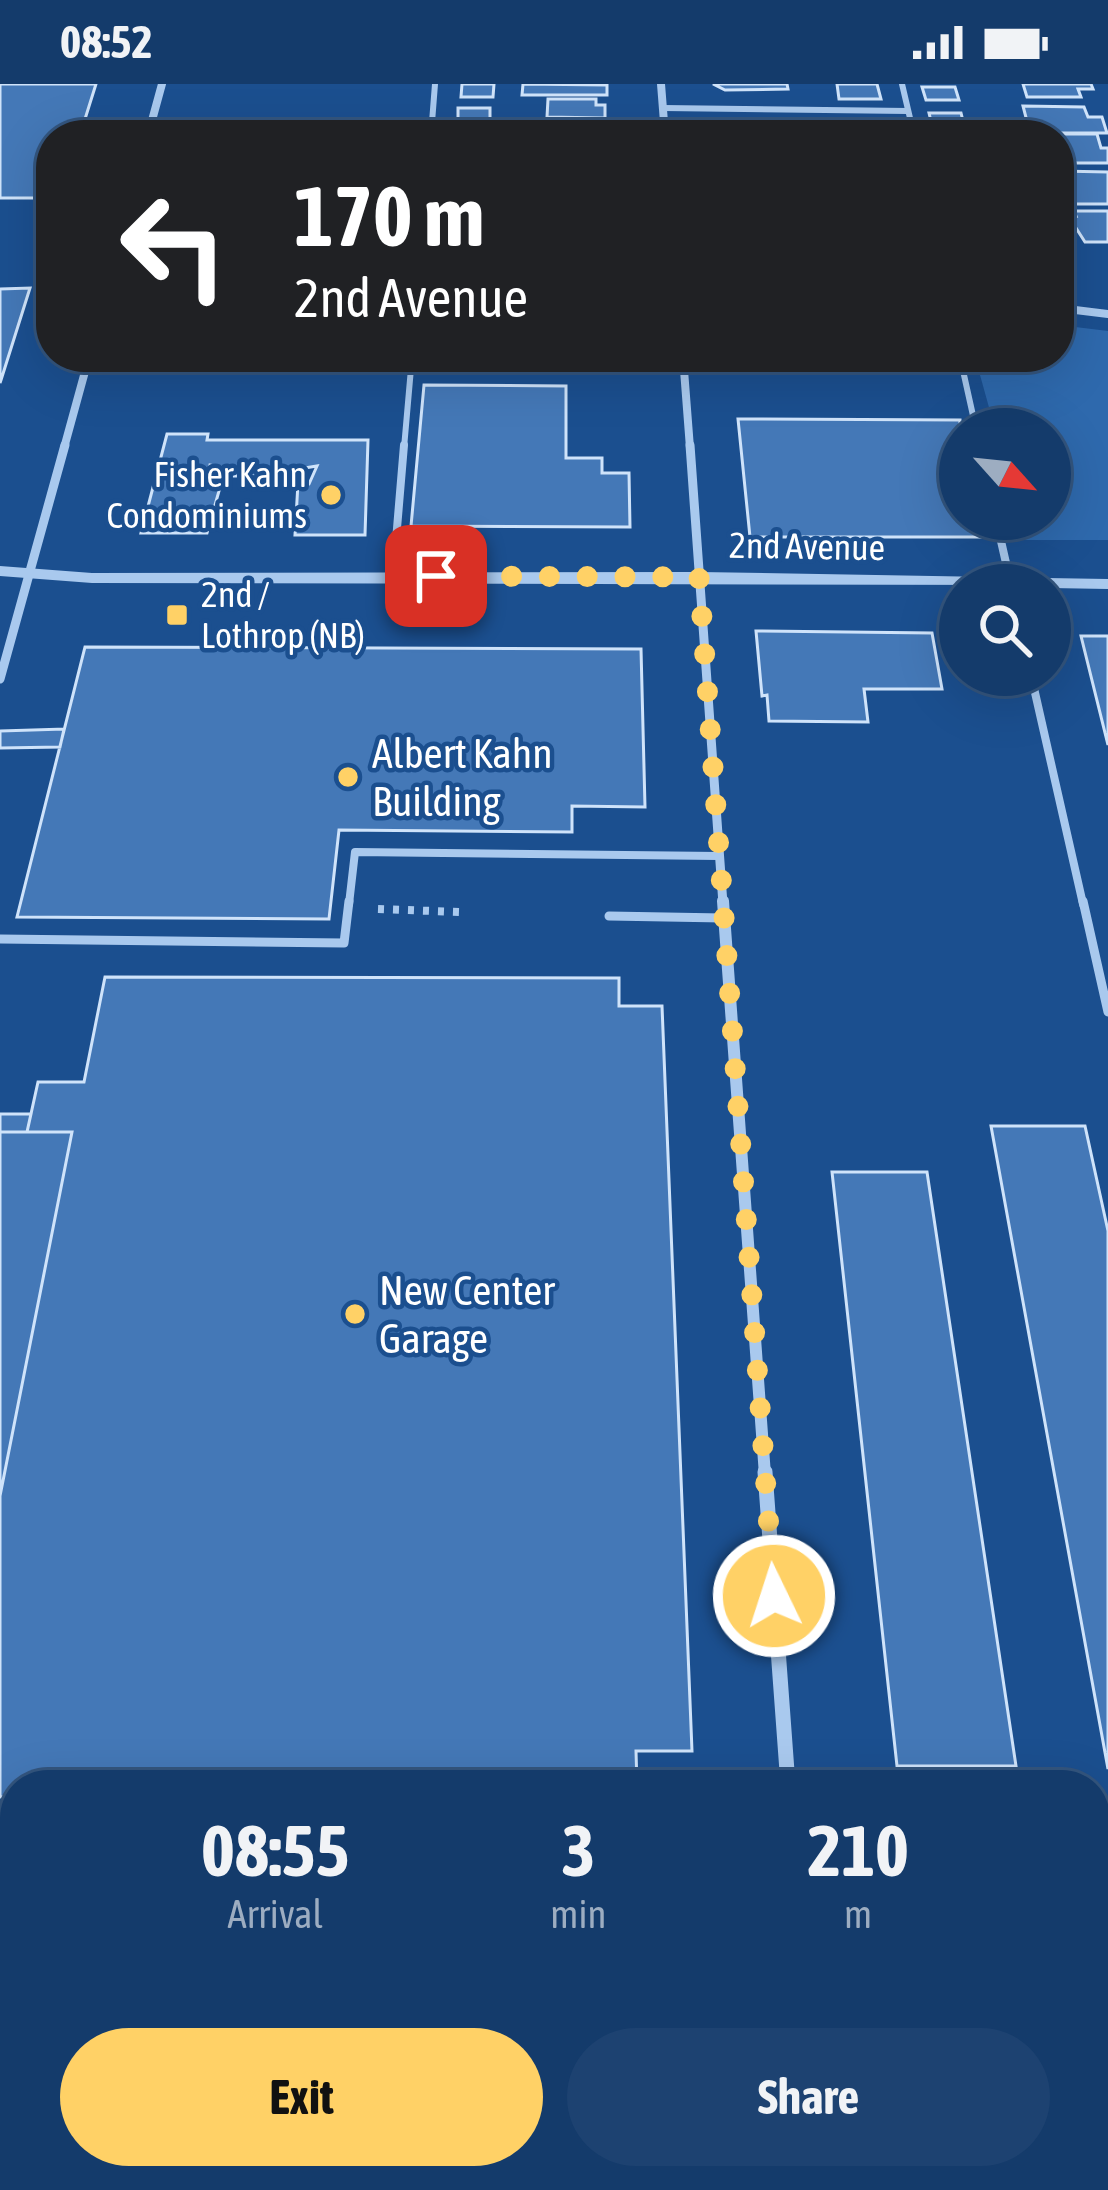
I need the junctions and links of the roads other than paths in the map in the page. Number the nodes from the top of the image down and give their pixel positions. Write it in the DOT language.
graph roads {
  1 [pos="162,84"];
  2 [pos="435,84"];
  3 [pos="662,84"];
  4 [pos="902,84"];
  5 [pos="663,108"];
  6 [pos="908,111"];
  7 [pos="152,120"];
  8 [pos="432,120"];
  9 [pos="664,120"];
  10 [pos="910,120"];
  11 [pos="1074,310"];
  12 [pos="1108,314"];
  13 [pos="85,372"];
  14 [pos="411,372"];
  15 [pos="683,372"];
  16 [pos="963,372"];
  17 [pos="971,408"];
  18 [pos="0,572"];
  19 [pos="30,573"];
  20 [pos="392,576"];
  21 [pos="699,577"];
  22 [pos="939,582"];
  23 [pos="1071,584"];
  24 [pos="1108,584"];
  25 [pos="0,680"];
  26 [pos="1036,696"];
  27 [pos="719,856"];
  28 [pos="609,916"];
  29 [pos="723,919"];
  30 [pos="0,939"];
  31 [pos="1108,1012"];
  32 [pos="787,1770"];
  1 -- 7 [label="street"];
  2 -- 8 [label="lane"];
  3 -- 5 [label="street"];
  4 -- 6 [label="lane"];
  5 -- 6 [label="lane"];
  5 -- 9 [label="street"];
  6 -- 10 [label="lane"];
  11 -- 12 [label="street"];
  13 -- 19 [label="street"];
  14 -- 20 [label="lane"];
  15 -- 21 [label="street"];
  16 -- 17 [label="lane"];
  18 -- 19 [label="street, 2nd Avenue"];
  19 -- 20 [label="street, 2nd Avenue"];
  19 -- 25 [label="street"];
  20 -- 21 [label="street, 2nd Avenue"];
  21 -- 22 [label="street, 2nd Avenue"];
  21 -- 27 [label="street"];
  23 -- 24 [label="street, 2nd Avenue"];
  26 -- 31 [label="lane"];
  27 -- 29 [label="street"];
  27 -- 30 [label="lane"];
  28 -- 29 [label="lane"];
  29 -- 32 [label="street"];
}
